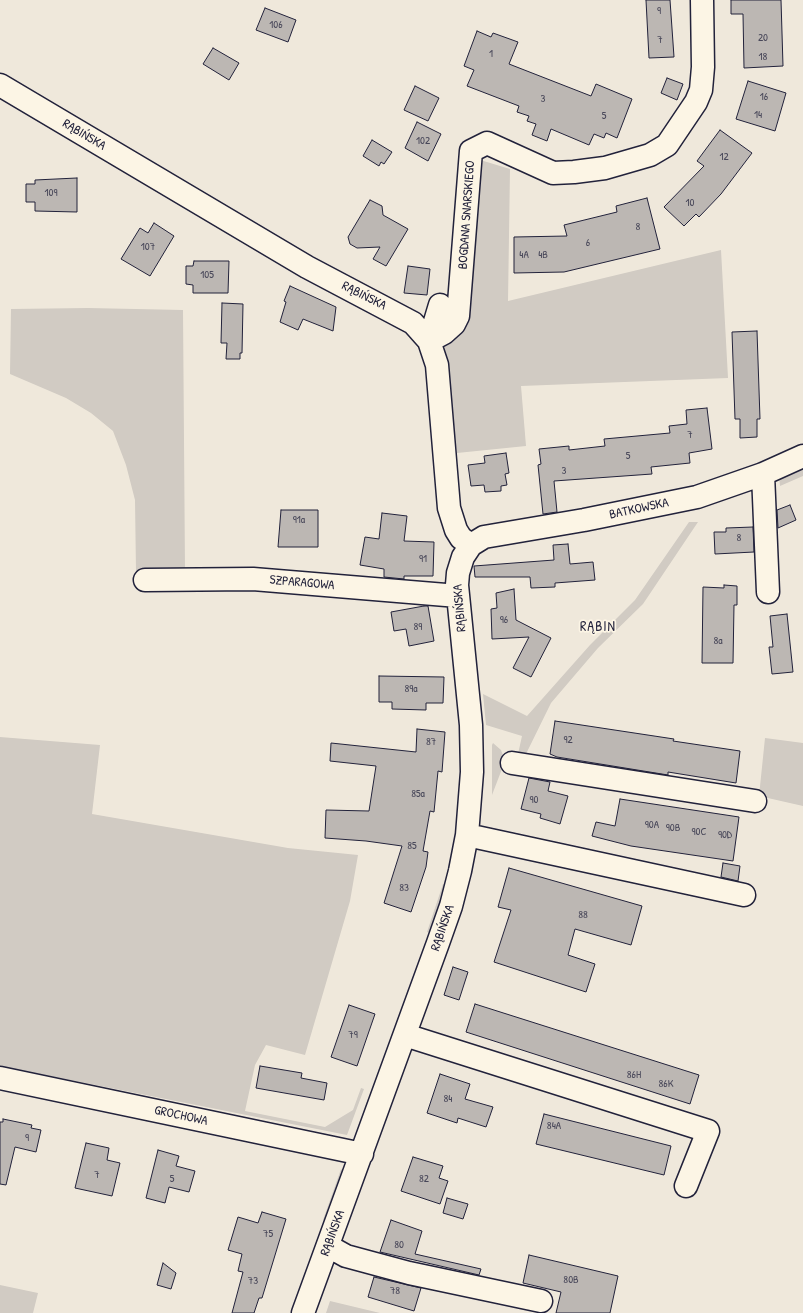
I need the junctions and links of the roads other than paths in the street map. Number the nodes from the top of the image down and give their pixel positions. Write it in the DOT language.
graph roads {
  1 [pos="702,0"];
  2 [pos="0,85"];
  3 [pos="440,305"];
  4 [pos="426,337"];
  5 [pos="803,456"];
  6 [pos="763,474"];
  7 [pos="471,545"];
  8 [pos="145,580"];
  9 [pos="768,592"];
  10 [pos="458,596"];
  11 [pos="512,763"];
  12 [pos="755,801"];
  13 [pos="467,834"];
  14 [pos="744,895"];
  15 [pos="405,1035"];
  16 [pos="0,1078"];
  17 [pos="362,1154"];
  18 [pos="686,1186"];
  19 [pos="328,1246"];
  20 [pos="541,1301"];
  21 [pos="303,1313"];
  1 -- 4 [label="street, BOGDANA SNARSKIEGO"];
  2 -- 4 [label="street, RĄBIŃSKA"];
  3 -- 4 [label="street"];
  4 -- 7 [label="street, RĄBIŃSKA"];
  5 -- 6 [label="street, BATKOWSKA"];
  6 -- 7 [label="street, BATKOWSKA"];
  6 -- 9 [label="street"];
  7 -- 10 [label="street, RĄBIŃSKA"];
  8 -- 10 [label="street, SZPARAGOWA"];
  10 -- 13 [label="street, RĄBIŃSKA"];
  11 -- 12 [label="street"];
  13 -- 14 [label="street"];
  13 -- 15 [label="street, RĄBIŃSKA"];
  15 -- 17 [label="street, RĄBIŃSKA"];
  15 -- 18 [label="street"];
  16 -- 17 [label="street, GROCHOWA"];
  17 -- 19 [label="street, RĄBIŃSKA"];
  19 -- 20 [label="street"];
  19 -- 21 [label="street, RĄBIŃSKA"];
}
